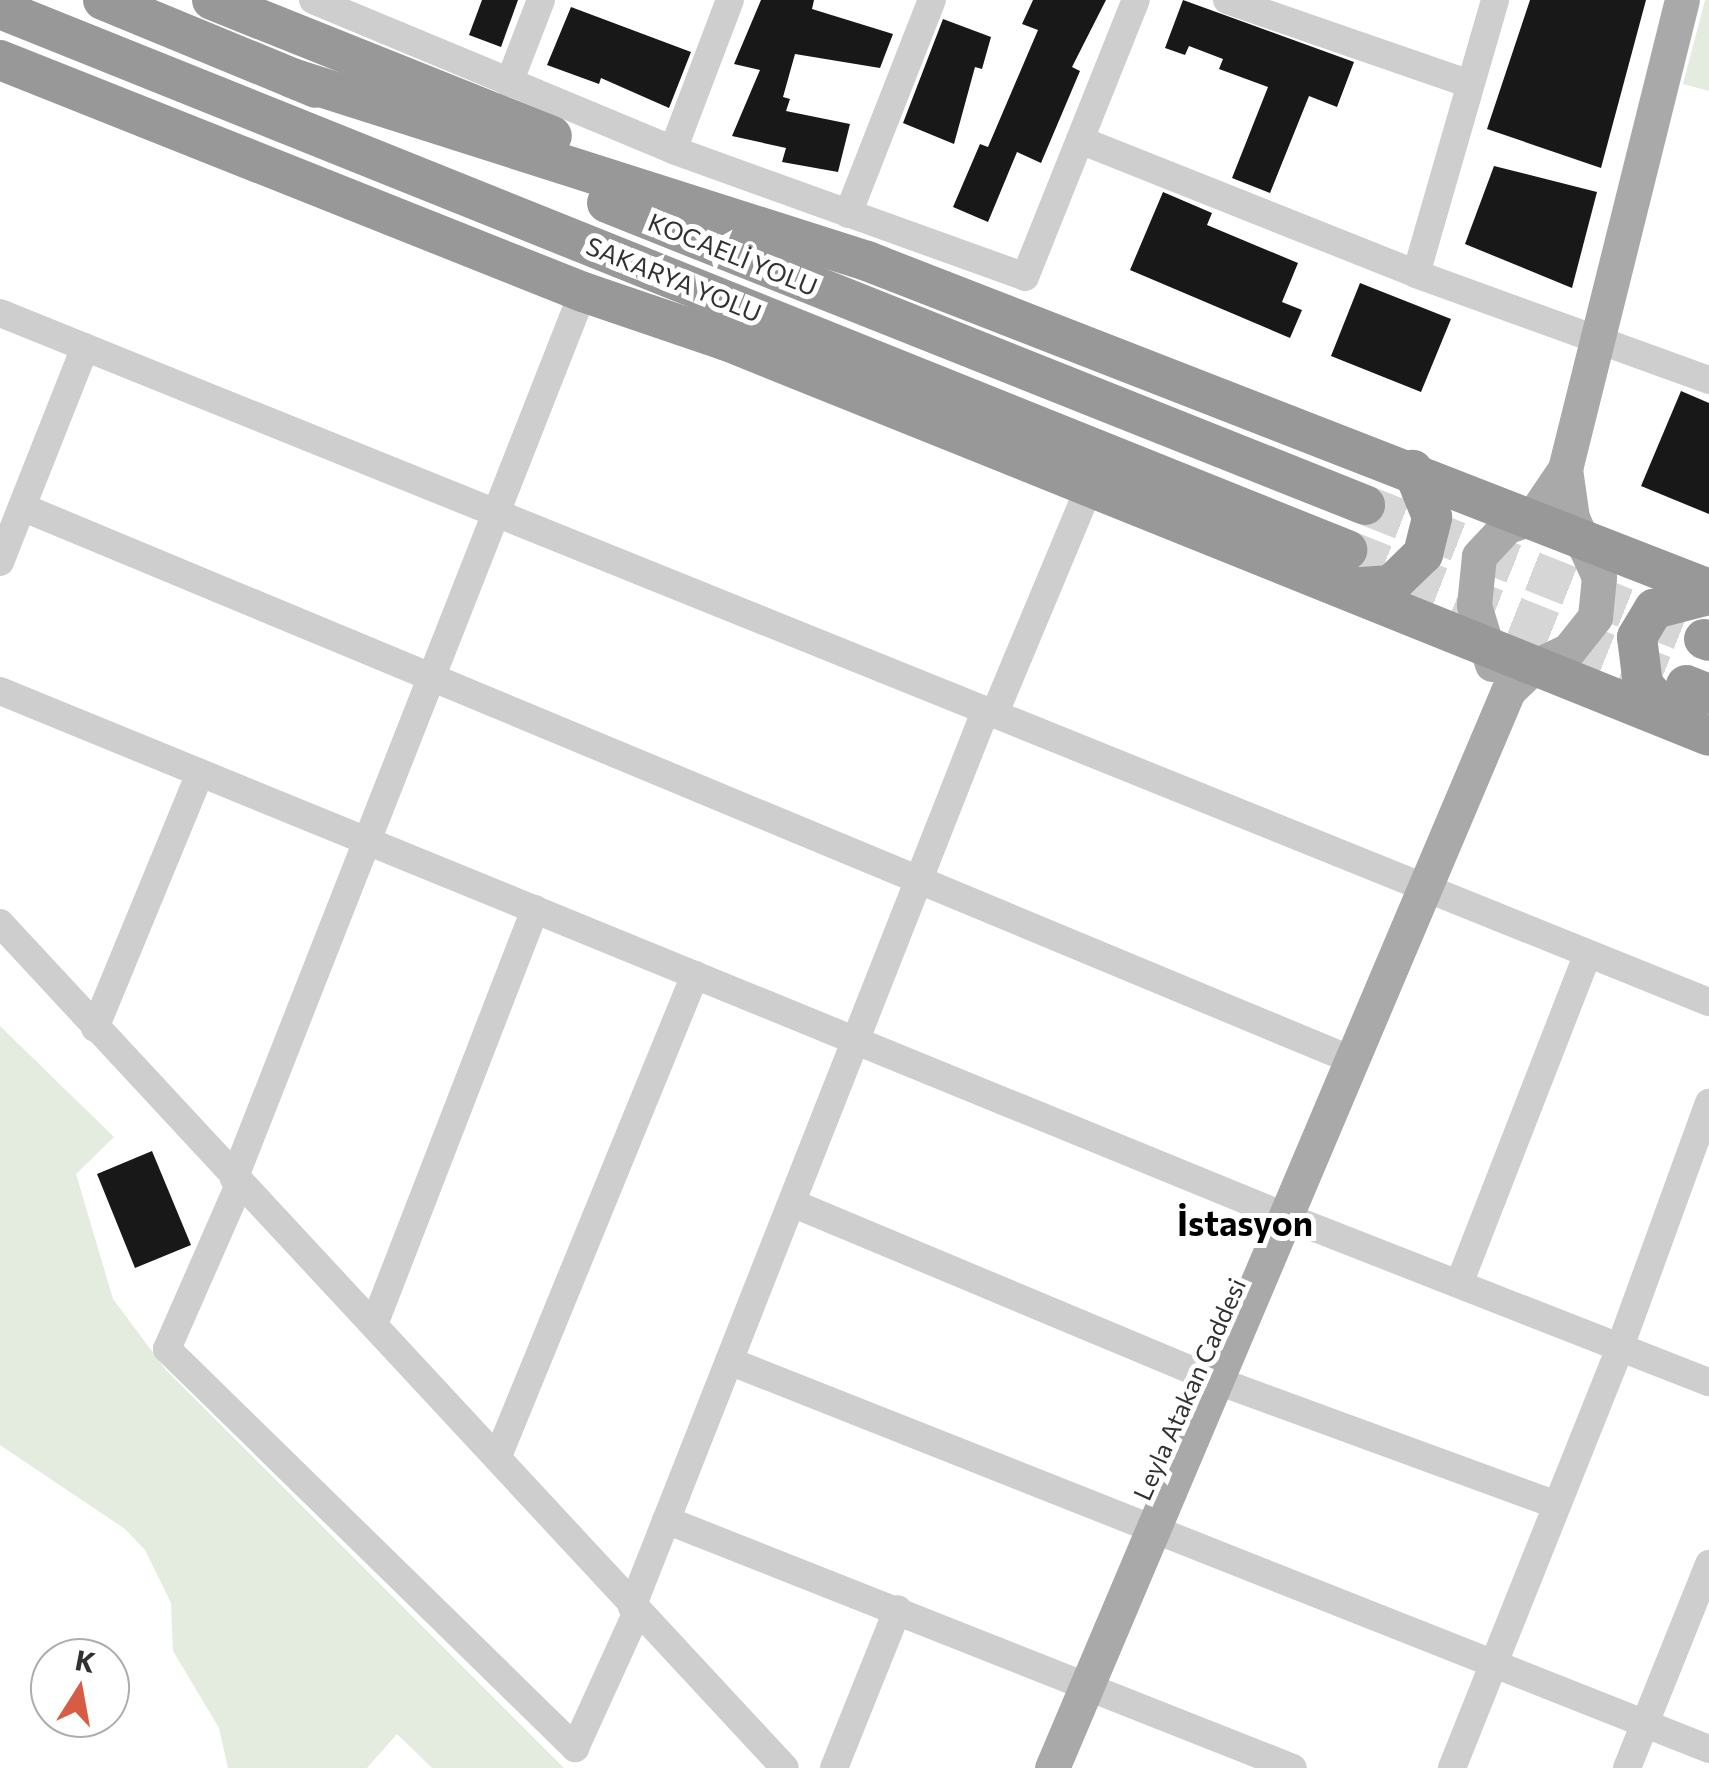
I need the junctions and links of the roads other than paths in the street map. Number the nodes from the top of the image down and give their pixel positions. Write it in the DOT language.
graph roads {
  1 [pos="103,0"];
  2 [pos="212,0"];
  3 [pos="541,0"];
  4 [pos="730,0"];
  5 [pos="932,0"];
  6 [pos="1136,0"];
  7 [pos="1226,0"];
  8 [pos="1495,0"];
  9 [pos="1682,0"];
  10 [pos="323,2"];
  11 [pos="0,9"];
  12 [pos="0,34"];
  13 [pos="0,60"];
  14 [pos="292,78"];
  15 [pos="509,83"];
  16 [pos="1470,84"];
  17 [pos="262,114"];
  18 [pos="1080,140"];
  19 [pos="672,150"];
  20 [pos="270,168"];
  21 [pos="848,214"];
  22 [pos="868,261"];
  23 [pos="1416,274"];
  24 [pos="583,292"];
  25 [pos="0,313"];
  26 [pos="1594,340"];
  27 [pos="727,341"];
  28 [pos="85,348"];
  29 [pos="1709,380"];
  30 [pos="1565,469"];
  31 [pos="1413,470"];
  32 [pos="1090,485"];
  33 [pos="1365,505"];
  34 [pos="22,507"];
  35 [pos="499,515"];
  36 [pos="1532,518"];
  37 [pos="1578,536"];
  38 [pos="0,562"];
  39 [pos="1343,569"];
  40 [pos="1709,592"];
  41 [pos="437,676"];
  42 [pos="1503,680"];
  43 [pos="0,691"];
  44 [pos="1701,711"];
  45 [pos="989,714"];
  46 [pos="200,773"];
  47 [pos="369,844"];
  48 [pos="921,877"];
  49 [pos="1417,885"];
  50 [pos="536,909"];
  51 [pos="0,923"];
  52 [pos="1588,956"];
  53 [pos="695,975"];
  54 [pos="1709,1002"];
  55 [pos="95,1028"];
  56 [pos="858,1037"];
  57 [pos="1344,1057"];
  58 [pos="1709,1103"];
  59 [pos="236,1182"];
  60 [pos="792,1203"];
  61 [pos="1278,1213"];
  62 [pos="1459,1284"];
  63 [pos="375,1322"];
  64 [pos="1620,1348"];
  65 [pos="729,1361"];
  66 [pos="1205,1376"];
  67 [pos="1709,1382"];
  68 [pos="498,1456"];
  69 [pos="1557,1505"];
  70 [pos="666,1520"];
  71 [pos="1141,1526"];
  72 [pos="1709,1564"];
  73 [pos="898,1609"];
  74 [pos="635,1610"];
  75 [pos="1494,1662"];
  76 [pos="1075,1682"];
  77 [pos="1645,1724"];
  78 [pos="1709,1749"];
  79 [pos="785,1768"];
  80 [pos="834,1768"];
  81 [pos="1026,1768"];
  82 [pos="1052,1768"];
  83 [pos="1293,1768"];
  84 [pos="1452,1768"];
  85 [pos="1628,1768"];
  1 -- 14 [label="highway, KOCAELİ YOLU"];
  2 -- 22 [label="highway"];
  3 -- 15 [label="street"];
  4 -- 19 [label="street"];
  5 -- 21 [label="street"];
  6 -- 18 [label="street"];
  7 -- 16 [label="street"];
  8 -- 16 [label="street"];
  9 -- 26 [label="main road"];
  10 -- 15 [label="street"];
  11 -- 17 [label="highway, SAKARYA YOLU"];
  12 -- 20 [label="highway"];
  13 -- 20 [label="highway"];
  14 -- 22 [label="highway"];
  14 -- 33 [label="highway, KOCAELİ YOLU"];
  15 -- 19 [label="street"];
  16 -- 23 [label="street"];
  17 -- 27 [label="highway"];
  17 -- 39 [label="highway, SAKARYA YOLU"];
  18 -- 21 [label="street"];
  18 -- 23 [label="street"];
  19 -- 21 [label="street"];
  20 -- 24 [label="highway"];
  22 -- 31 [label="highway"];
  23 -- 26 [label="street"];
  24 -- 27 [label="highway"];
  24 -- 35 [label="street"];
  25 -- 28 [label="street"];
  26 -- 29 [label="street"];
  26 -- 30 [label="main road"];
  27 -- 32 [label="highway"];
  28 -- 34 [label="street"];
  28 -- 35 [label="street"];
  30 -- 36 [label="main road"];
  30 -- 37 [label="main road"];
  31 -- 36 [label="highway"];
  31 -- 39 [label="highway"];
  32 -- 39 [label="highway"];
  32 -- 45 [label="street"];
  34 -- 38 [label="street"];
  34 -- 41 [label="street"];
  35 -- 41 [label="street"];
  35 -- 45 [label="street"];
  36 -- 37 [label="highway"];
  36 -- 42 [label="main road"];
  37 -- 40 [label="highway"];
  37 -- 42 [label="main road"];
  39 -- 42 [label="highway"];
  40 -- 44 [label="highway"];
  41 -- 47 [label="street"];
  41 -- 48 [label="street"];
  42 -- 44 [label="highway"];
  42 -- 49 [label="main road, Leyla Atakan Caddesi"];
  43 -- 46 [label="street"];
  45 -- 48 [label="street"];
  45 -- 49 [label="street"];
  46 -- 47 [label="street"];
  46 -- 55 [label="street"];
  47 -- 50 [label="street"];
  47 -- 59 [label="street"];
  48 -- 56 [label="street"];
  48 -- 57 [label="street"];
  49 -- 52 [label="street"];
  49 -- 57 [label="main road, Leyla Atakan Caddesi"];
  50 -- 53 [label="street"];
  50 -- 63 [label="street"];
  51 -- 55 [label="street"];
  52 -- 54 [label="street"];
  52 -- 62 [label="street"];
  53 -- 56 [label="street"];
  53 -- 68 [label="street"];
  55 -- 59 [label="street"];
  56 -- 60 [label="street"];
  56 -- 61 [label="street"];
  57 -- 61 [label="main road, Leyla Atakan Caddesi"];
  58 -- 64 [label="street"];
  59 -- 63 [label="street"];
  59 -- 74 [label="street"];
  60 -- 65 [label="street"];
  60 -- 66 [label="street"];
  61 -- 62 [label="street"];
  61 -- 66 [label="main road, Leyla Atakan Caddesi"];
  62 -- 64 [label="street"];
  63 -- 68 [label="street"];
  64 -- 67 [label="street"];
  64 -- 69 [label="street"];
  65 -- 70 [label="street"];
  65 -- 71 [label="street"];
  66 -- 69 [label="street"];
  66 -- 71 [label="main road, Leyla Atakan Caddesi"];
  68 -- 74 [label="street"];
  69 -- 75 [label="street"];
  70 -- 73 [label="street"];
  70 -- 74 [label="street"];
  71 -- 75 [label="street"];
  71 -- 76 [label="main road, Leyla Atakan Caddesi"];
  72 -- 77 [label="street"];
  73 -- 76 [label="street"];
  73 -- 80 [label="street"];
  74 -- 79 [label="street"];
  75 -- 77 [label="street"];
  75 -- 84 [label="street"];
  76 -- 81 [label="main road, Leyla Atakan Caddesi"];
  76 -- 82 [label="main road, Leyla Atakan Caddesi"];
  76 -- 83 [label="street"];
  77 -- 78 [label="street"];
  77 -- 85 [label="street"];
}
